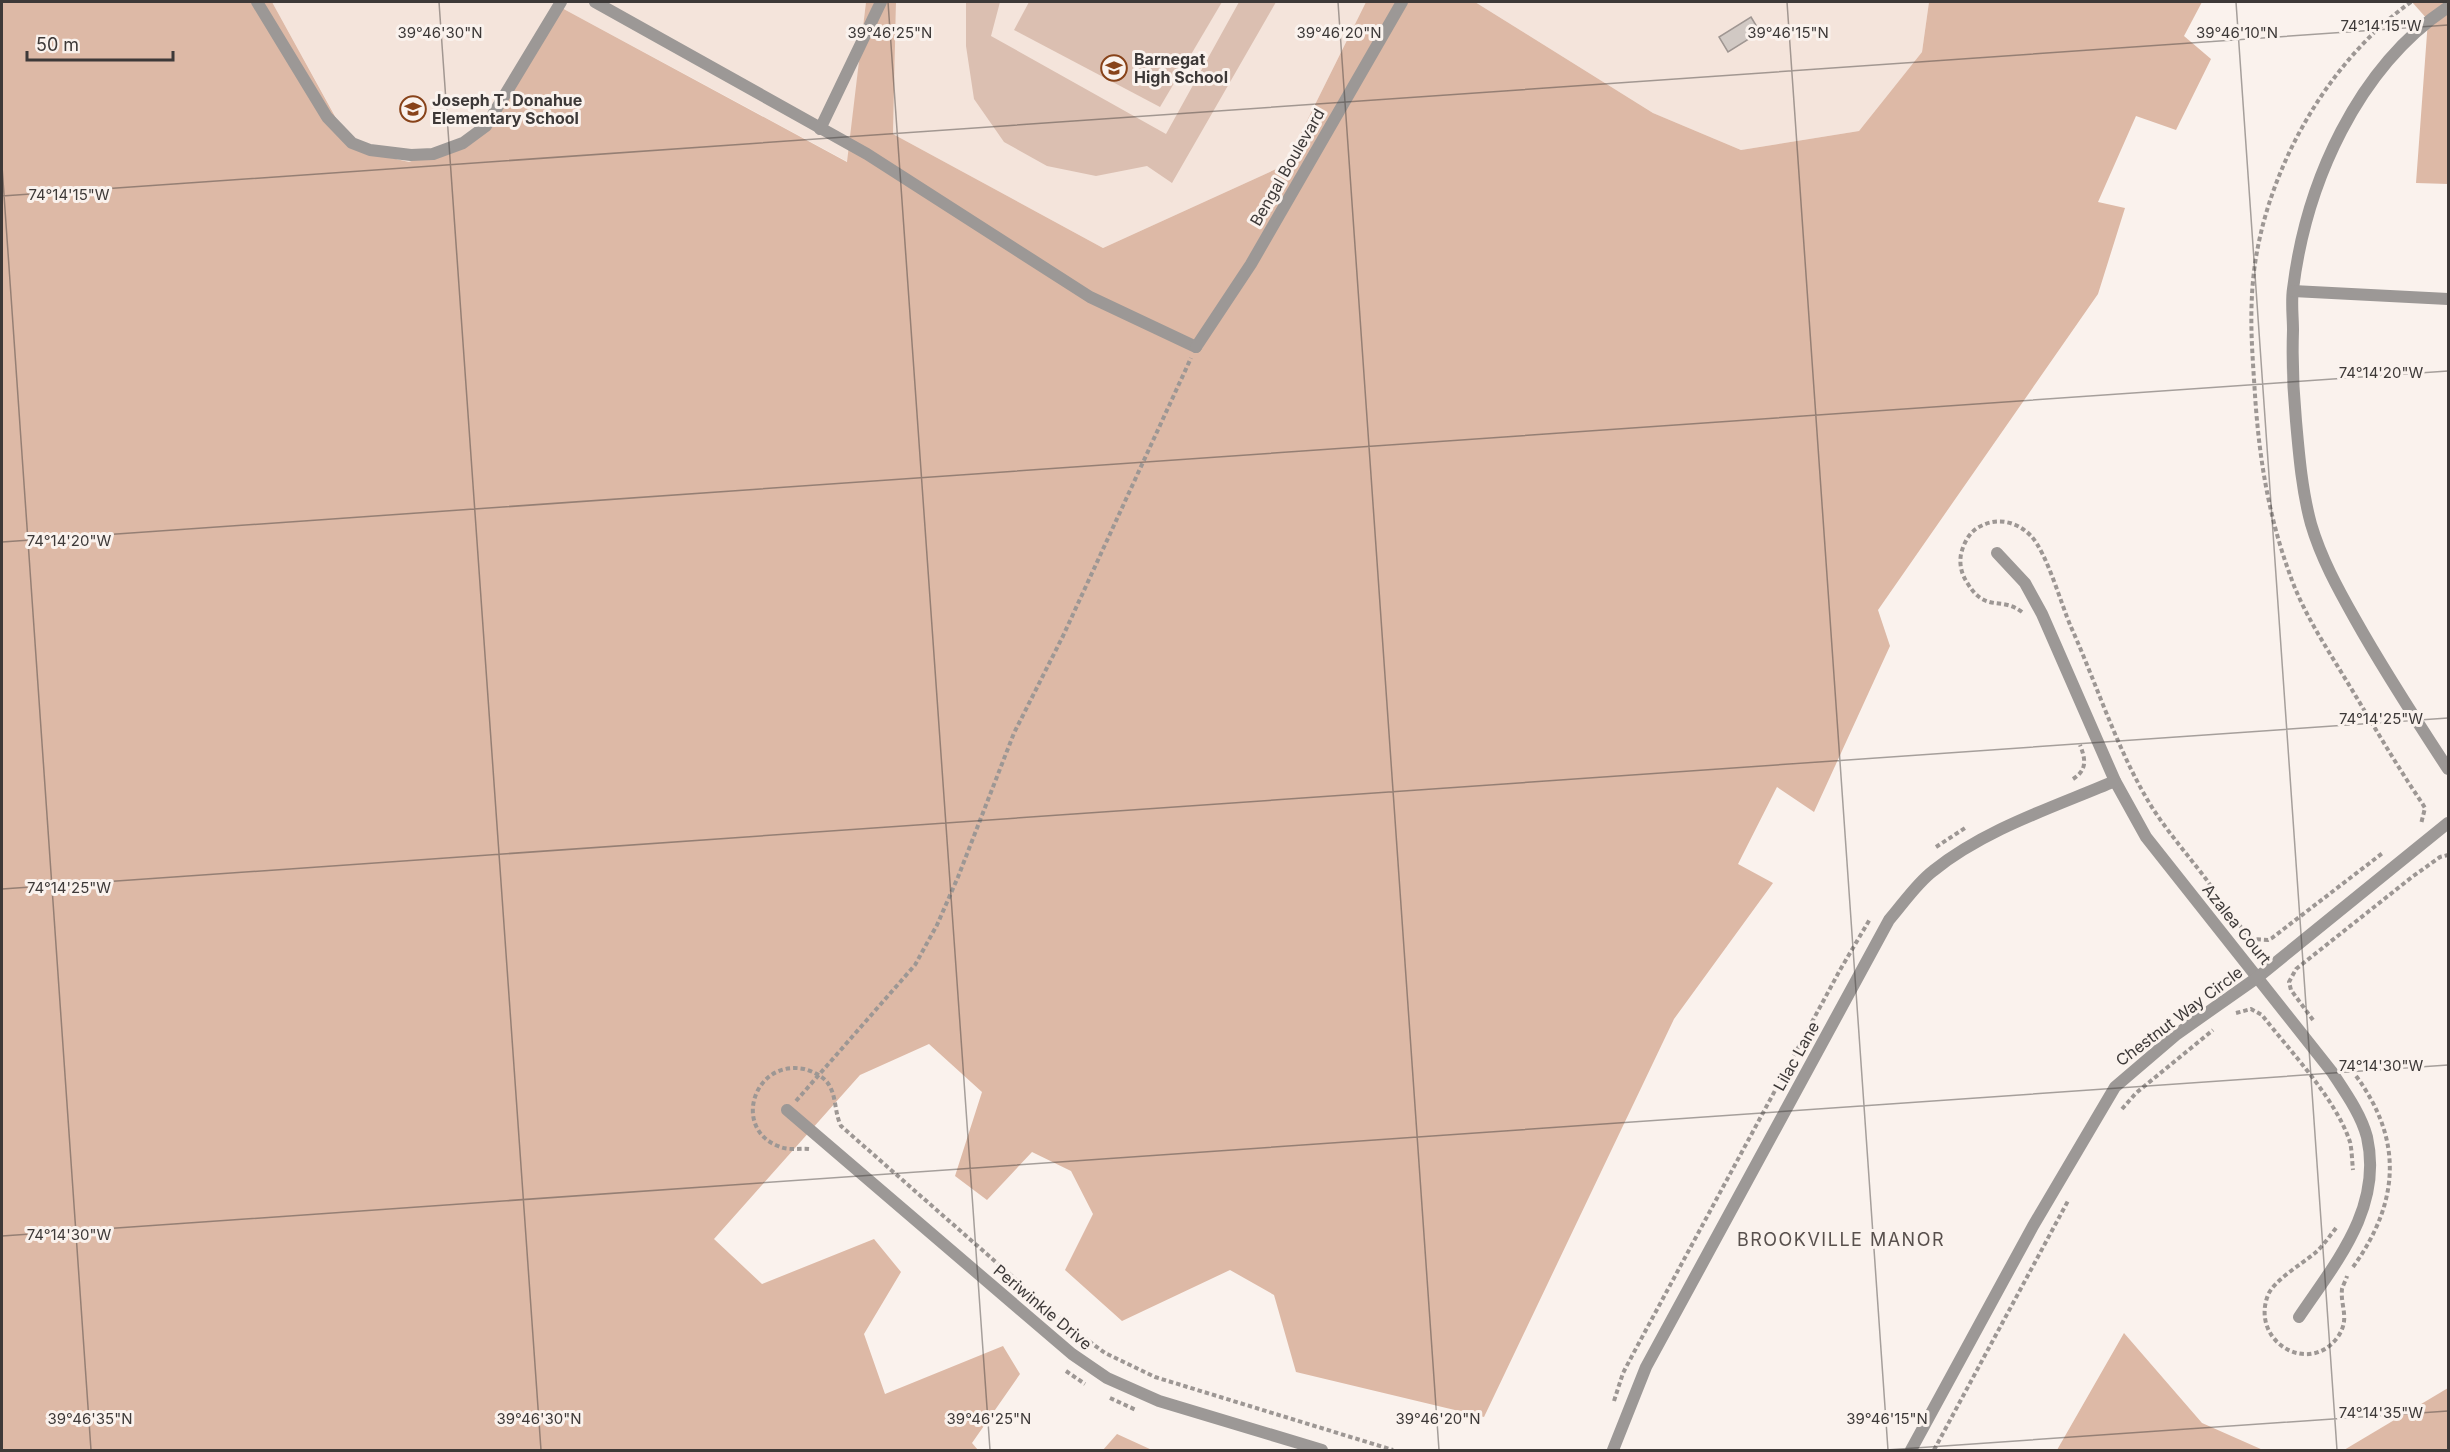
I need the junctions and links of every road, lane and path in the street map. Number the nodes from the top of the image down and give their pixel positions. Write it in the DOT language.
graph roads {
  1 [pos="257,2"];
  2 [pos="561,2"];
  3 [pos="595,2"];
  4 [pos="881,2"];
  5 [pos="1402,2"];
  6 [pos="2448,7"];
  7 [pos="820,129"];
  8 [pos="2293,291"];
  9 [pos="2448,299"];
  10 [pos="1196,346"];
  11 [pos="1997,553"];
  12 [pos="2448,769"];
  13 [pos="2115,781"];
  14 [pos="2448,823"];
  15 [pos="2448,855"];
  16 [pos="2258,977"];
  17 [pos="2229,1019"];
  18 [pos="2314,1021"];
  19 [pos="2220,1025"];
  20 [pos="2350,1069"];
  21 [pos="818,1075"];
  22 [pos="787,1110"];
  23 [pos="2116,1117"];
  24 [pos="816,1152"];
  25 [pos="2353,1172"];
  26 [pos="2070,1197"];
  27 [pos="2337,1227"];
  28 [pos="2299,1317"];
  29 [pos="1062,1368"];
  30 [pos="1091,1388"];
  31 [pos="1107,1397"];
  32 [pos="1138,1411"];
  33 [pos="1323,1450"];
  34 [pos="1393,1450"];
  35 [pos="1613,1450"];
  36 [pos="1911,1450"];
  37 [pos="1934,1450"];
  1 -- 2 [label="street"];
  3 -- 7 [label="street"];
  4 -- 7 [label="street"];
  5 -- 10 [label="street, Bengal Boulevard"];
  6 -- 8 [label="street"];
  7 -- 10 [label="street"];
  8 -- 9 [label="street"];
  8 -- 12 [label="street"];
  10 -- 21 [label="path"];
  11 -- 13 [label="street, Azalea Court"];
  13 -- 16 [label="street, Azalea Court"];
  13 -- 35 [label="street, Lilac Lane"];
  14 -- 16 [label="street, Chestnut Way Circle"];
  15 -- 18 [label="path"];
  16 -- 28 [label="street, Azalea Court"];
  16 -- 36 [label="street, Chestnut Way Circle"];
  17 -- 25 [label="path"];
  19 -- 23 [label="path"];
  20 -- 27 [label="path"];
  21 -- 22 [label="path"];
  21 -- 24 [label="path"];
  21 -- 34 [label="path"];
  22 -- 33 [label="street, Periwinkle Drive"];
  26 -- 37 [label="path"];
  29 -- 30 [label="path"];
  31 -- 32 [label="path"];
}
